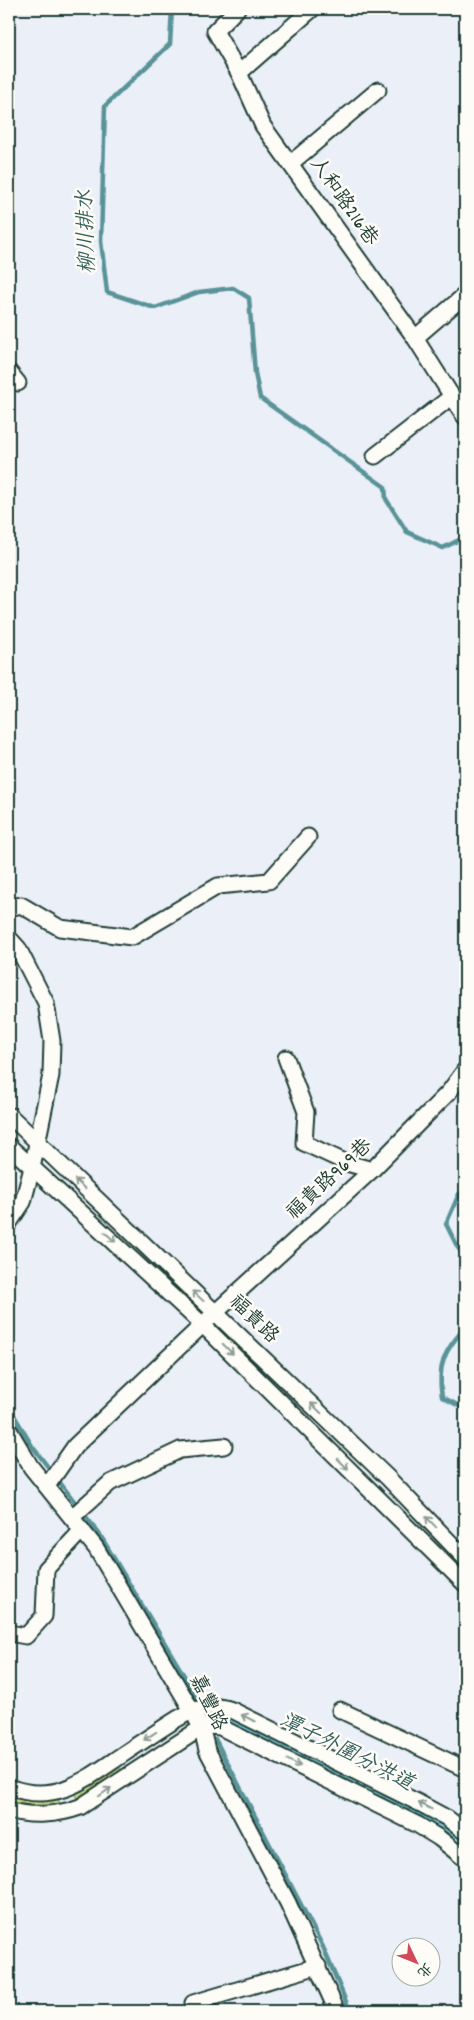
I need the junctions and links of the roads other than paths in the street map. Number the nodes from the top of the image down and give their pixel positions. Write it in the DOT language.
graph roads {
  1 [pos="238,9"];
  2 [pos="312,9"];
  3 [pos="239,73"];
  4 [pos="378,90"];
  5 [pos="291,163"];
  6 [pos="465,294"];
  7 [pos="415,338"];
  8 [pos="451,398"];
  9 [pos="465,417"];
  10 [pos="375,456"];
  11 [pos="308,837"];
  12 [pos="9,908"];
  13 [pos="9,938"];
  14 [pos="286,1058"];
  15 [pos="465,1070"];
  16 [pos="9,1115"];
  17 [pos="37,1142"];
  18 [pos="9,1146"];
  19 [pos="32,1168"];
  20 [pos="372,1170"];
  21 [pos="9,1223"];
  22 [pos="216,1312"];
  23 [pos="204,1326"];
  24 [pos="9,1430"];
  25 [pos="224,1446"];
  26 [pos="47,1486"];
  27 [pos="72,1517"];
  28 [pos="82,1530"];
  29 [pos="465,1558"];
  30 [pos="465,1584"];
  31 [pos="9,1633"];
  32 [pos="340,1710"];
  33 [pos="192,1711"];
  34 [pos="202,1730"];
  35 [pos="465,1769"];
  36 [pos="9,1787"];
  37 [pos="64,1789"];
  38 [pos="9,1810"];
  39 [pos="72,1810"];
  40 [pos="465,1832"];
  41 [pos="465,1858"];
  42 [pos="318,1966"];
  43 [pos="193,2003"];
  44 [pos="337,2011"];
  1 -- 3 [label="street, 人和路216巷"];
  2 -- 3 [label="street"];
  3 -- 5 [label="street, 人和路216巷"];
  4 -- 5 [label="street"];
  5 -- 7 [label="street, 人和路216巷"];
  6 -- 7 [label="street"];
  7 -- 8 [label="street, 人和路216巷"];
  8 -- 9 [label="street, 人和路216巷"];
  8 -- 10 [label="street"];
  11 -- 12 [label="street"];
  13 -- 17 [label="street"];
  14 -- 20 [label="street"];
  15 -- 20 [label="street, 福貴路969巷"];
  16 -- 17 [label="street, 福貴路"];
  17 -- 19 [label="street"];
  22 -- 17 [label="street, 福貴路, one-way"];
  18 -- 19 [label="street, 福貴路"];
  19 -- 21 [label="street"];
  19 -- 23 [label="street, 福貴路, one-way"];
  20 -- 22 [label="street, 福貴路969巷"];
  22 -- 23 [label="street, 福貴路969巷"];
  29 -- 22 [label="street, 福貴路, one-way"];
  23 -- 26 [label="street, 福貴路969巷"];
  23 -- 30 [label="street, 福貴路, one-way"];
  24 -- 26 [label="street, 嘉豐路"];
  25 -- 27 [label="street"];
  26 -- 27 [label="street, 嘉豐路"];
  27 -- 28 [label="street, 嘉豐路"];
  28 -- 31 [label="street"];
  28 -- 33 [label="street, 嘉豐路"];
  32 -- 35 [label="street"];
  33 -- 34 [label="street, 嘉豐路"];
  33 -- 37 [label="street, one-way"];
  40 -- 33 [label="street, one-way"];
  39 -- 34 [label="street, one-way"];
  34 -- 41 [label="street, one-way"];
  34 -- 42 [label="street, 嘉豐路"];
  36 -- 37 [label="street"];
  37 -- 39 [label="street"];
  38 -- 39 [label="street"];
  42 -- 43 [label="street"];
  42 -- 44 [label="street, 嘉豐路"];
}
